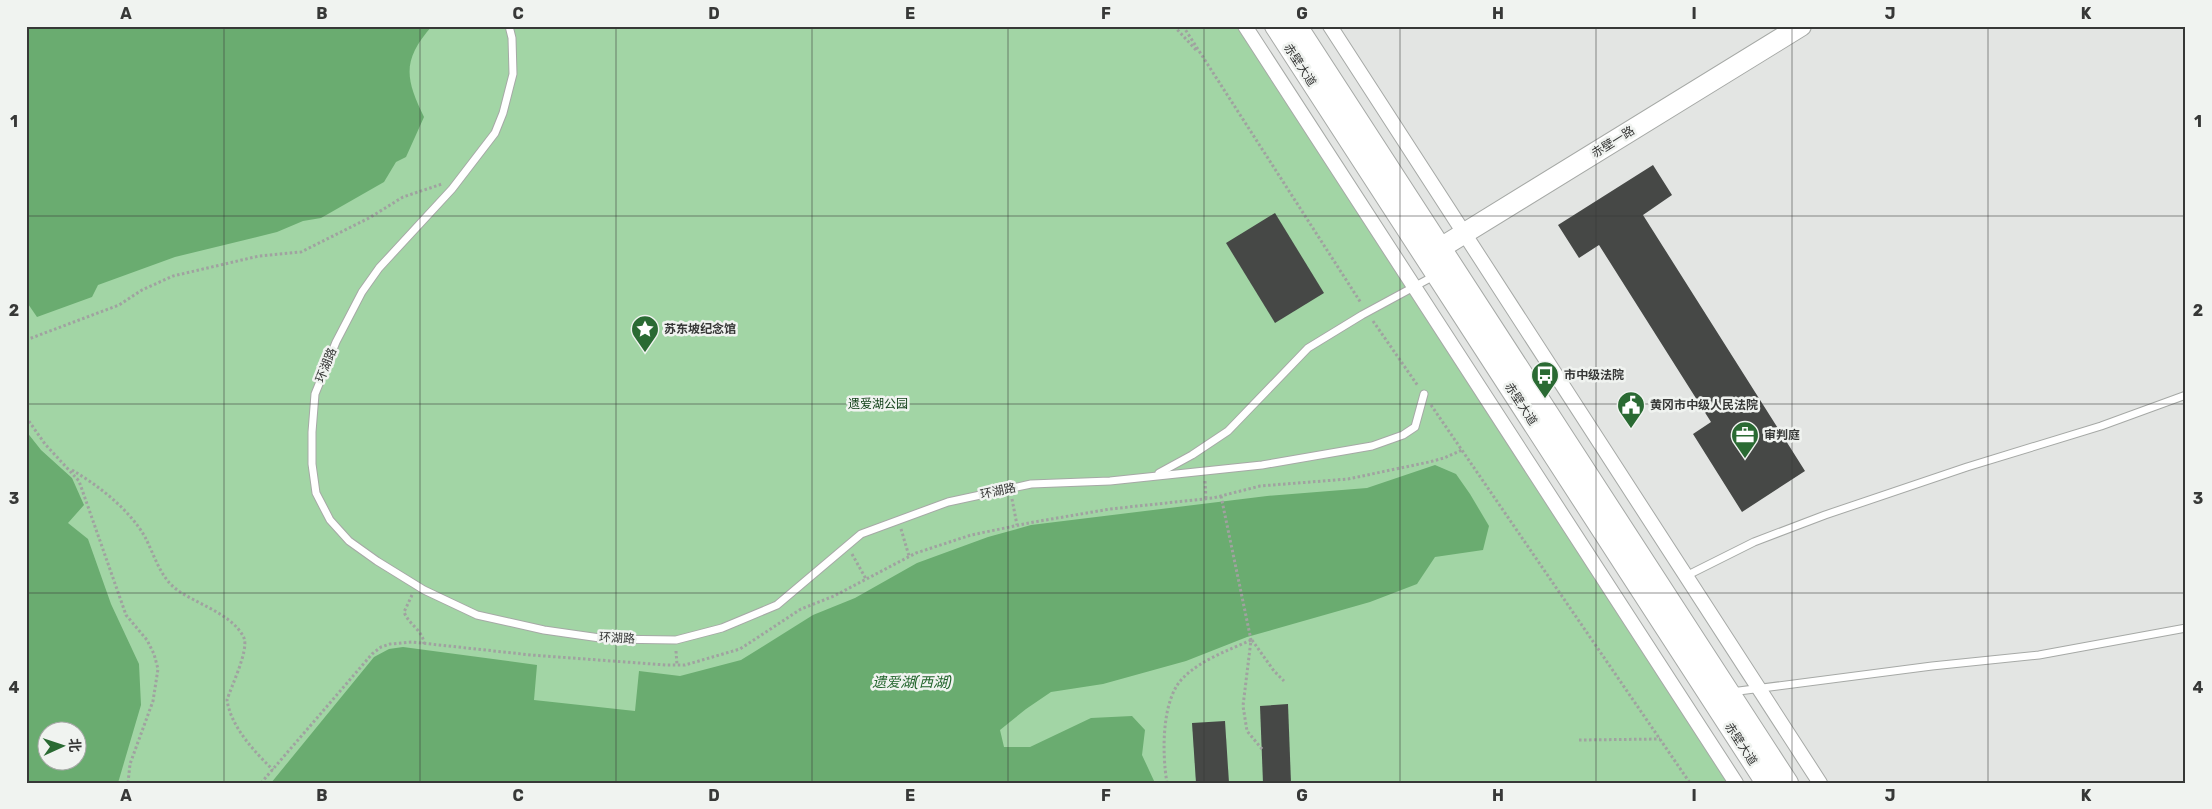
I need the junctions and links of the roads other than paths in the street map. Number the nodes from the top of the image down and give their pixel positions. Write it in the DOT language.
graph roads {
  1 [pos="510,26"];
  2 [pos="1246,26"];
  3 [pos="1275,26"];
  4 [pos="1297,26"];
  5 [pos="1330,26"];
  6 [pos="1801,26"];
  7 [pos="1465,233"];
  8 [pos="1433,253"];
  9 [pos="1437,275"];
  10 [pos="1414,287"];
  11 [pos="1424,394"];
  12 [pos="2186,395"];
  13 [pos="1156,475"];
  14 [pos="1686,576"];
  15 [pos="2186,628"];
  16 [pos="1759,688"];
  17 [pos="1729,692"];
  18 [pos="1736,783"];
  19 [pos="1766,783"];
  20 [pos="1788,783"];
  21 [pos="1820,783"];
  1 -- 13 [label="lane, 环湖路"];
  2 -- 10 [label="street"];
  3 -- 8 [label="main road, 赤壁大道"];
  4 -- 8 [label="main road, 赤壁大道"];
  5 -- 7 [label="street"];
  6 -- 7 [label="main road, 赤壁一路"];
  7 -- 8 [label="main road, 赤壁一路"];
  7 -- 14 [label="street"];
  8 -- 9 [label="main road, 赤壁大道"];
  8 -- 17 [label="main road, 赤壁大道"];
  9 -- 10 [label="lane"];
  9 -- 19 [label="main road, 赤壁大道"];
  10 -- 13 [label="lane"];
  10 -- 18 [label="street"];
  11 -- 13 [label="lane, 环湖路"];
  12 -- 14 [label="lane"];
  14 -- 16 [label="street"];
  15 -- 16 [label="lane"];
  16 -- 17 [label="lane"];
  16 -- 21 [label="street"];
  17 -- 20 [label="main road, 赤壁大道"];
}
